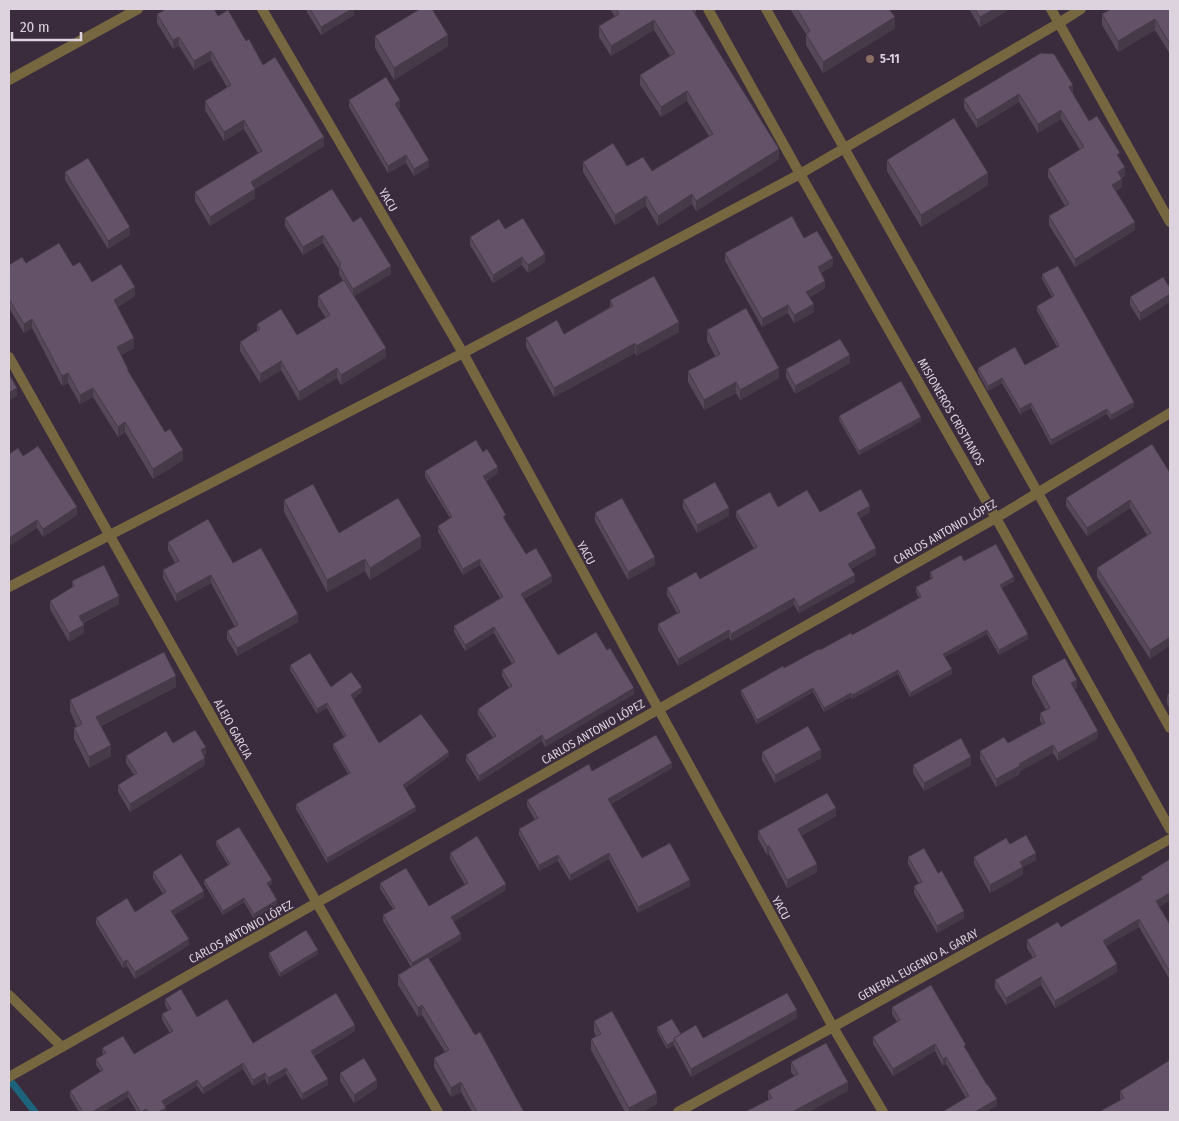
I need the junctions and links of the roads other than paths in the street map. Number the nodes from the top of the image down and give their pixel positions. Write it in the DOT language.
graph roads {
  1 [pos="138,9"];
  2 [pos="262,9"];
  3 [pos="708,9"];
  4 [pos="766,9"];
  5 [pos="1051,9"];
  6 [pos="1081,9"];
  7 [pos="1059,23"];
  8 [pos="9,80"];
  9 [pos="845,148"];
  10 [pos="800,174"];
  11 [pos="1170,222"];
  12 [pos="462,353"];
  13 [pos="9,357"];
  14 [pos="1170,413"];
  15 [pos="1037,492"];
  16 [pos="996,518"];
  17 [pos="109,534"];
  18 [pos="9,587"];
  19 [pos="658,709"];
  20 [pos="1170,728"];
  21 [pos="1170,829"];
  22 [pos="1170,839"];
  23 [pos="317,903"];
  24 [pos="9,995"];
  25 [pos="833,1027"];
  26 [pos="62,1047"];
  27 [pos="9,1077"];
  28 [pos="438,1112"];
  29 [pos="678,1112"];
  30 [pos="883,1112"];
  1 -- 8 [label="street"];
  2 -- 12 [label="street, YACU"];
  3 -- 10 [label="street, MISIONEROS CRISTIANOS"];
  4 -- 9 [label="street"];
  5 -- 7 [label="street"];
  6 -- 7 [label="street"];
  7 -- 9 [label="street"];
  7 -- 11 [label="street"];
  9 -- 10 [label="street"];
  9 -- 15 [label="street"];
  10 -- 12 [label="street"];
  10 -- 16 [label="street, MISIONEROS CRISTIANOS"];
  12 -- 17 [label="street"];
  12 -- 19 [label="street, YACU"];
  13 -- 17 [label="street, ALEJO GARCIA"];
  14 -- 15 [label="street, CARLOS ANTONIO LÓPEZ"];
  15 -- 16 [label="street, CARLOS ANTONIO LÓPEZ"];
  15 -- 20 [label="street"];
  16 -- 19 [label="street, CARLOS ANTONIO LÓPEZ"];
  16 -- 21 [label="street, MISIONEROS CRISTIANOS"];
  17 -- 18 [label="street"];
  17 -- 23 [label="street, ALEJO GARCIA"];
  19 -- 23 [label="street, CARLOS ANTONIO LÓPEZ"];
  19 -- 25 [label="street, YACU"];
  22 -- 25 [label="street, GENERAL EUGENIO A. GARAY"];
  23 -- 26 [label="street, CARLOS ANTONIO LÓPEZ"];
  23 -- 28 [label="street, ALEJO GARCIA"];
  24 -- 26 [label="street"];
  25 -- 29 [label="street, GENERAL EUGENIO A. GARAY"];
  25 -- 30 [label="street, YACU"];
  26 -- 27 [label="street, CARLOS ANTONIO LÓPEZ"];
}
